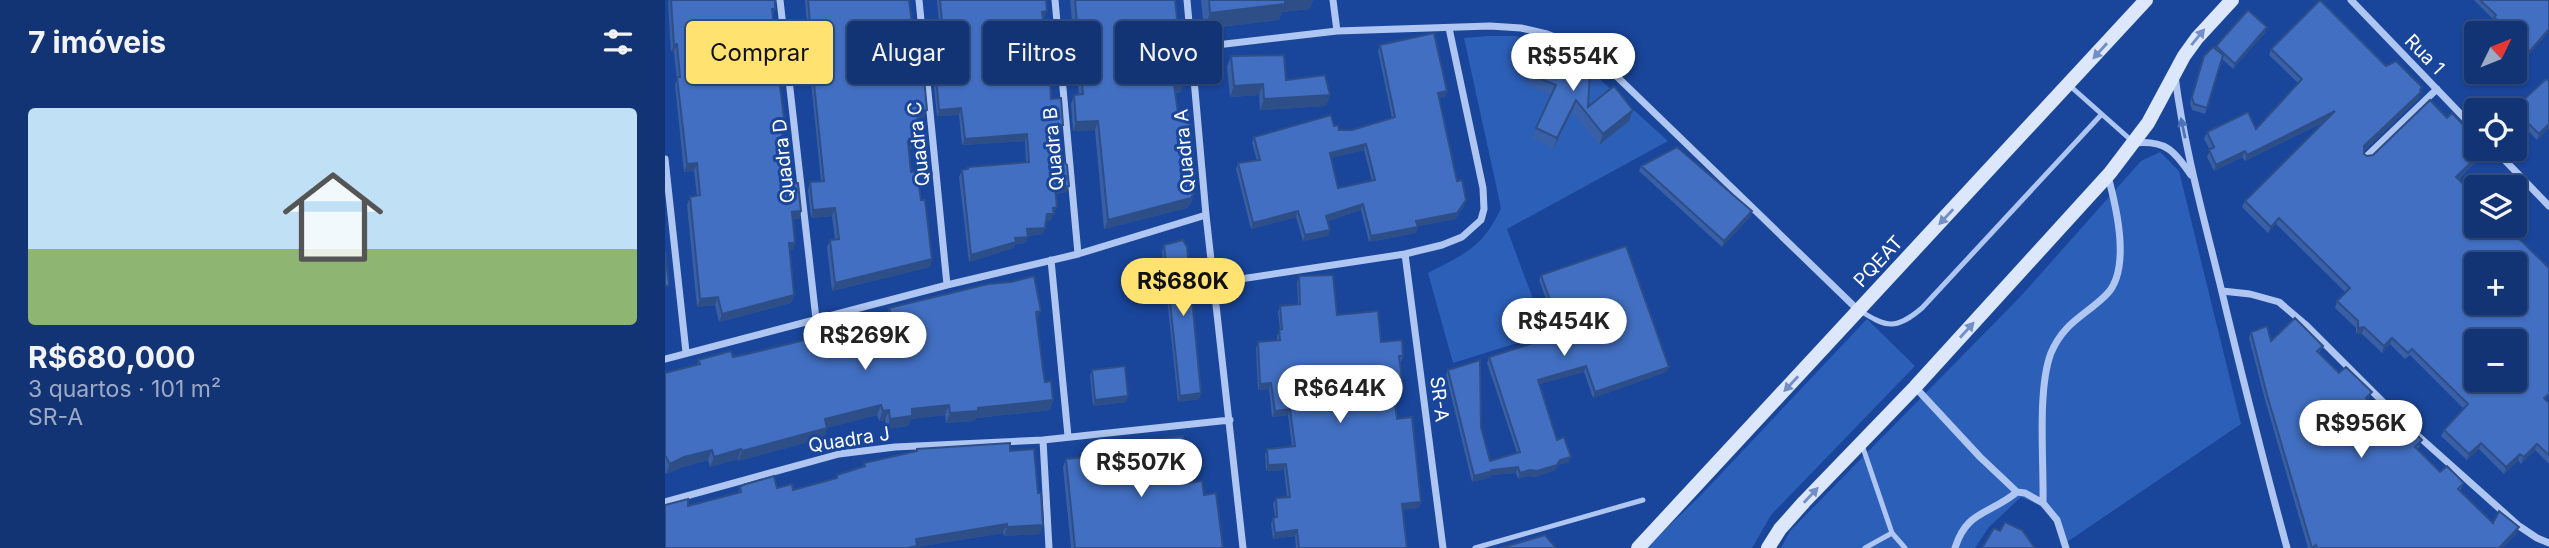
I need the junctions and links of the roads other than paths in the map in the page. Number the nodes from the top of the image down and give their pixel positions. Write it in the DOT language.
graph roads {
  1 [pos="780,0"];
  2 [pos="919,0"];
  3 [pos="1055,0"];
  4 [pos="1187,0"];
  5 [pos="1333,0"];
  6 [pos="2146,0"];
  7 [pos="2232,0"];
  8 [pos="2351,0"];
  9 [pos="1189,21"];
  10 [pos="1449,28"];
  11 [pos="1337,31"];
  12 [pos="1222,44"];
  13 [pos="2175,73"];
  14 [pos="1194,84"];
  15 [pos="2069,85"];
  16 [pos="2437,89"];
  17 [pos="2101,115"];
  18 [pos="2464,117"];
  19 [pos="2134,143"];
  20 [pos="2366,157"];
  21 [pos="665,159"];
  22 [pos="2506,161"];
  23 [pos="2108,176"];
  24 [pos="2195,182"];
  25 [pos="2549,206"];
  26 [pos="1206,215"];
  27 [pos="1078,254"];
  28 [pos="1405,254"];
  29 [pos="1051,260"];
  30 [pos="1214,283"];
  31 [pos="947,285"];
  32 [pos="2222,292"];
  33 [pos="1859,310"];
  34 [pos="816,319"];
  35 [pos="686,352"];
  36 [pos="665,359"];
  37 [pos="1915,387"];
  38 [pos="1230,420"];
  39 [pos="1068,436"];
  40 [pos="1043,440"];
  41 [pos="1861,442"];
  42 [pos="2017,492"];
  43 [pos="1643,500"];
  44 [pos="665,502"];
  45 [pos="2043,503"];
  46 [pos="1892,533"];
  47 [pos="2549,542"];
  48 [pos="1049,548"];
  49 [pos="1243,548"];
  50 [pos="1443,548"];
  51 [pos="1475,548"];
  52 [pos="1638,548"];
  53 [pos="1767,548"];
  54 [pos="1865,548"];
  55 [pos="1905,548"];
  56 [pos="1955,548"];
  57 [pos="2066,548"];
  58 [pos="2287,548"];
  1 -- 34 [label="street, Quadra D"];
  2 -- 31 [label="street, Quadra C"];
  3 -- 27 [label="street, Quadra B"];
  4 -- 9 [label="street, Quadra A"];
  5 -- 11 [label="street"];
  6 -- 15 [label="street, PQEAT, one-way"];
  13 -- 7 [label="street, one-way"];
  8 -- 16 [label="street, Rua 1"];
  10 -- 11 [label="street"];
  10 -- 28 [label="street"];
  10 -- 33 [label="street"];
  11 -- 12 [label="street"];
  13 -- 19 [label="street"];
  24 -- 13 [label="street, one-way"];
  14 -- 26 [label="street, Quadra A"];
  15 -- 17 [label="lane"];
  15 -- 33 [label="street, PQEAT, one-way"];
  16 -- 18 [label="street, Rua 1"];
  16 -- 20 [label="street"];
  17 -- 19 [label="lane"];
  17 -- 33 [label="lane"];
  19 -- 23 [label="street"];
  19 -- 24 [label="street"];
  21 -- 35 [label="street"];
  22 -- 25 [label="street"];
  37 -- 23 [label="street, one-way"];
  23 -- 45 [label="street"];
  24 -- 32 [label="street"];
  26 -- 27 [label="street"];
  26 -- 30 [label="street"];
  27 -- 29 [label="street"];
  28 -- 30 [label="street"];
  28 -- 50 [label="street, SR-A"];
  29 -- 31 [label="street"];
  29 -- 39 [label="street"];
  30 -- 38 [label="street"];
  31 -- 34 [label="street"];
  32 -- 47 [label="street"];
  32 -- 58 [label="street"];
  33 -- 52 [label="street, PQEAT, one-way"];
  34 -- 35 [label="street"];
  35 -- 36 [label="street"];
  37 -- 41 [label="street"];
  37 -- 42 [label="street"];
  38 -- 39 [label="street, Quadra J"];
  38 -- 49 [label="street"];
  39 -- 40 [label="street, Quadra J"];
  40 -- 44 [label="street, Quadra J"];
  40 -- 48 [label="street"];
  41 -- 46 [label="lane"];
  53 -- 41 [label="street, one-way"];
  42 -- 45 [label="street"];
  42 -- 56 [label="street"];
  43 -- 51 [label="lane"];
  45 -- 57 [label="street"];
  46 -- 54 [label="lane"];
  46 -- 55 [label="lane"];
}
